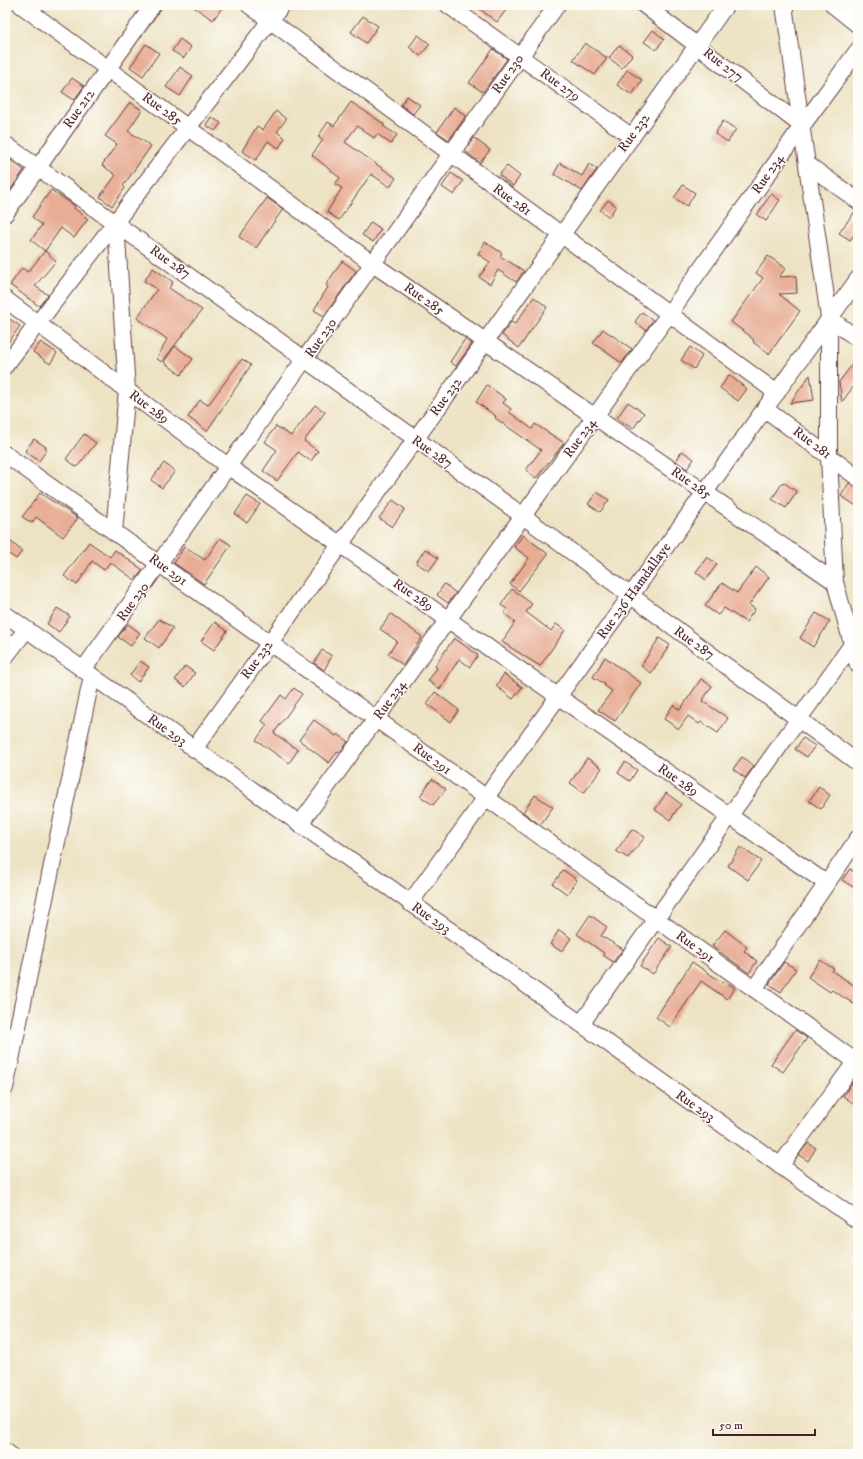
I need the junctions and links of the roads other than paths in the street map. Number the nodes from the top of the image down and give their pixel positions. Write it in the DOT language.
graph roads {
  1 [pos="21,5"];
  2 [pos="153,5"];
  3 [pos="249,5"];
  4 [pos="282,5"];
  5 [pos="448,5"];
  6 [pos="557,5"];
  7 [pos="644,5"];
  8 [pos="726,5"];
  9 [pos="784,5"];
  10 [pos="833,5"];
  11 [pos="270,20"];
  12 [pos="858,25"];
  13 [pos="698,45"];
  14 [pos="858,50"];
  15 [pos="520,57"];
  16 [pos="108,69"];
  17 [pos="802,126"];
  18 [pos="188,128"];
  19 [pos="632,137"];
  20 [pos="5,144"];
  21 [pos="451,155"];
  22 [pos="807,164"];
  23 [pos="38,167"];
  24 [pos="858,201"];
  25 [pos="5,214"];
  26 [pos="116,223"];
  27 [pos="561,236"];
  28 [pos="373,264"];
  29 [pos="858,279"];
  30 [pos="5,299"];
  31 [pos="669,314"];
  32 [pos="829,318"];
  33 [pos="38,324"];
  34 [pos="858,338"];
  35 [pos="486,341"];
  36 [pos="305,360"];
  37 [pos="5,366"];
  38 [pos="127,390"];
  39 [pos="777,393"];
  40 [pos="765,409"];
  41 [pos="595,416"];
  42 [pos="415,440"];
  43 [pos="5,454"];
  44 [pos="829,456"];
  45 [pos="229,467"];
  46 [pos="858,478"];
  47 [pos="705,493"];
  48 [pos="523,516"];
  49 [pos="114,532"];
  50 [pos="340,544"];
  51 [pos="160,565"];
  52 [pos="835,582"];
  53 [pos="631,596"];
  54 [pos="5,614"];
  55 [pos="448,620"];
  56 [pos="26,630"];
  57 [pos="855,640"];
  58 [pos="269,643"];
  59 [pos="5,657"];
  60 [pos="858,665"];
  61 [pos="87,673"];
  62 [pos="559,696"];
  63 [pos="376,719"];
  64 [pos="800,720"];
  65 [pos="194,749"];
  66 [pos="858,763"];
  67 [pos="486,798"];
  68 [pos="730,816"];
  69 [pos="300,824"];
  70 [pos="858,838"];
  71 [pos="826,883"];
  72 [pos="410,903"];
  73 [pos="656,919"];
  74 [pos="754,988"];
  75 [pos="581,1024"];
  76 [pos="857,1061"];
  77 [pos="5,1088"];
  78 [pos="780,1166"];
  79 [pos="858,1221"];
  80 [pos="5,1451"];
  81 [pos="9,1454"];
  1 -- 16 [label="street, Rue 285"];
  2 -- 16 [label="street, Rue 212"];
  3 -- 11 [label="street, Rue 281"];
  4 -- 11 [label="street"];
  5 -- 15 [label="street, Rue 279"];
  6 -- 15 [label="street, Rue 230"];
  7 -- 13 [label="street, Rue 277"];
  8 -- 13 [label="street, Rue 232"];
  9 -- 17 [label="street"];
  10 -- 12 [label="street"];
  11 -- 18 [label="street"];
  11 -- 21 [label="street, Rue 281"];
  13 -- 17 [label="street, Rue 277"];
  13 -- 19 [label="street, Rue 232"];
  14 -- 17 [label="street, Rue 234"];
  15 -- 19 [label="street, Rue 279"];
  15 -- 21 [label="street, Rue 230"];
  16 -- 18 [label="street, Rue 285"];
  16 -- 23 [label="street, Rue 212"];
  17 -- 22 [label="street"];
  17 -- 31 [label="street, Rue 234"];
  18 -- 26 [label="street"];
  18 -- 28 [label="street, Rue 285"];
  19 -- 27 [label="street, Rue 232"];
  20 -- 23 [label="street, Rue 287"];
  21 -- 27 [label="street, Rue 281"];
  21 -- 28 [label="street, Rue 230"];
  22 -- 24 [label="street"];
  22 -- 32 [label="street"];
  23 -- 25 [label="street, Rue 212"];
  23 -- 26 [label="street, Rue 287"];
  26 -- 33 [label="street"];
  26 -- 36 [label="street, Rue 287"];
  26 -- 38 [label="street"];
  27 -- 31 [label="street, Rue 281"];
  27 -- 35 [label="street, Rue 232"];
  28 -- 35 [label="street, Rue 285"];
  28 -- 36 [label="street, Rue 230"];
  29 -- 32 [label="street, Rue 236 Hamdallaye"];
  30 -- 33 [label="street, Rue 289"];
  31 -- 39 [label="street, Rue 281"];
  31 -- 41 [label="street, Rue 234"];
  32 -- 34 [label="street"];
  32 -- 39 [label="street, Rue 236 Hamdallaye"];
  32 -- 44 [label="street"];
  33 -- 37 [label="street"];
  33 -- 38 [label="street, Rue 289"];
  35 -- 41 [label="street, Rue 285"];
  35 -- 42 [label="street, Rue 232"];
  36 -- 42 [label="street, Rue 287"];
  36 -- 45 [label="street, Rue 230"];
  38 -- 45 [label="street, Rue 289"];
  38 -- 49 [label="street"];
  39 -- 40 [label="street, Rue 236 Hamdallaye"];
  40 -- 44 [label="street, Rue 281"];
  40 -- 47 [label="street, Rue 236 Hamdallaye"];
  41 -- 47 [label="street, Rue 285"];
  41 -- 48 [label="street, Rue 234"];
  42 -- 48 [label="street, Rue 287"];
  42 -- 50 [label="street, Rue 232"];
  43 -- 49 [label="street, Rue 291"];
  44 -- 46 [label="street, Rue 281"];
  44 -- 52 [label="street"];
  45 -- 50 [label="street, Rue 289"];
  45 -- 51 [label="street, Rue 230"];
  47 -- 52 [label="street, Rue 285"];
  47 -- 53 [label="street, Rue 236 Hamdallaye"];
  48 -- 53 [label="street, Rue 287"];
  48 -- 55 [label="street, Rue 234"];
  49 -- 51 [label="street, Rue 291"];
  50 -- 55 [label="street, Rue 289"];
  50 -- 58 [label="street, Rue 232"];
  51 -- 58 [label="street, Rue 291"];
  51 -- 61 [label="street, Rue 230"];
  52 -- 57 [label="street"];
  53 -- 62 [label="street, Rue 236 Hamdallaye"];
  53 -- 64 [label="street, Rue 287"];
  54 -- 56 [label="street, Rue 293"];
  55 -- 62 [label="street, Rue 289"];
  55 -- 63 [label="street, Rue 234"];
  56 -- 59 [label="street"];
  56 -- 61 [label="street, Rue 293"];
  57 -- 60 [label="street"];
  57 -- 64 [label="street"];
  58 -- 63 [label="street, Rue 291"];
  58 -- 65 [label="street, Rue 232"];
  61 -- 65 [label="street, Rue 293"];
  61 -- 77 [label="street"];
  62 -- 67 [label="street, Rue 236 Hamdallaye"];
  62 -- 68 [label="street, Rue 289"];
  63 -- 67 [label="street, Rue 291"];
  63 -- 69 [label="street, Rue 234"];
  64 -- 66 [label="street, Rue 287"];
  64 -- 68 [label="street"];
  65 -- 69 [label="street, Rue 293"];
  67 -- 72 [label="street, Rue 236 Hamdallaye"];
  67 -- 73 [label="street, Rue 291"];
  68 -- 71 [label="street, Rue 289"];
  68 -- 73 [label="street"];
  69 -- 72 [label="street, Rue 293"];
  70 -- 71 [label="street"];
  71 -- 74 [label="street"];
  72 -- 75 [label="street, Rue 293"];
  73 -- 74 [label="street, Rue 291"];
  73 -- 75 [label="street"];
  74 -- 76 [label="street, Rue 291"];
  75 -- 78 [label="street, Rue 293"];
  76 -- 78 [label="street"];
  78 -- 79 [label="street, Rue 293"];
  80 -- 81 [label="street"];
}
